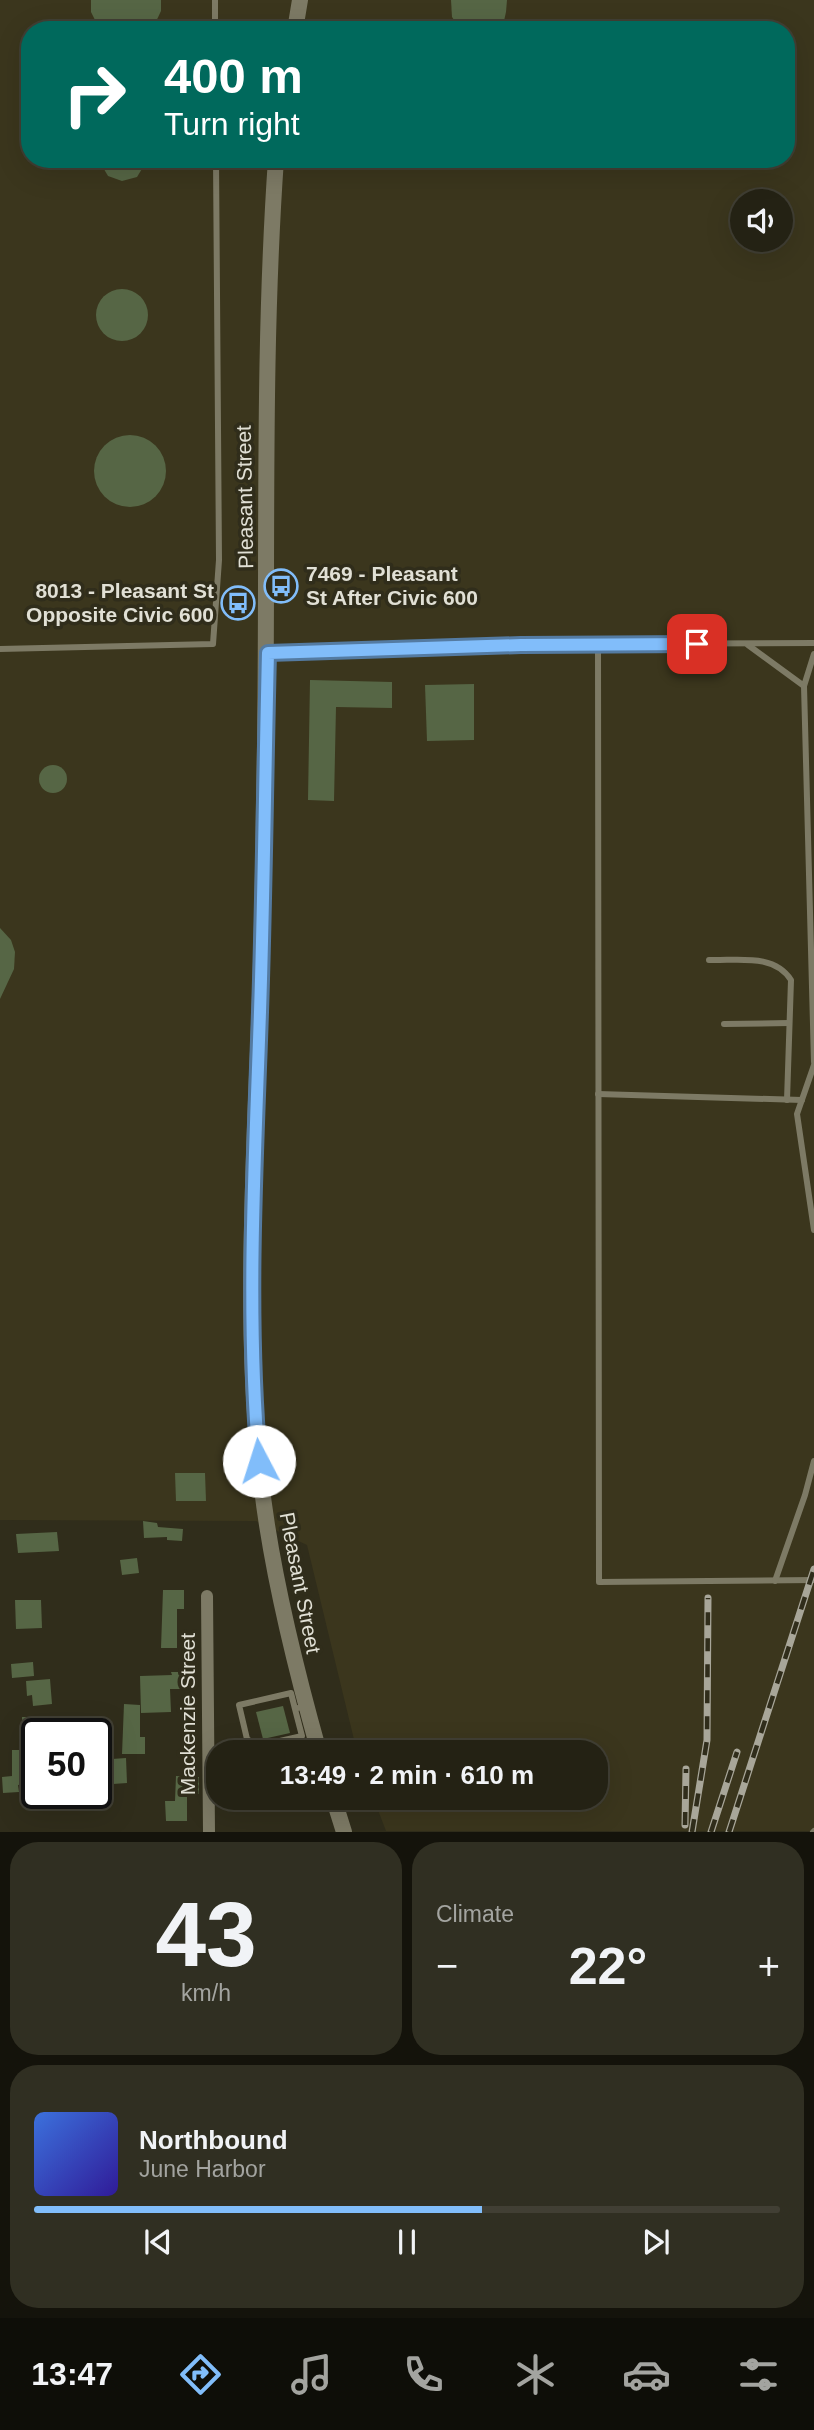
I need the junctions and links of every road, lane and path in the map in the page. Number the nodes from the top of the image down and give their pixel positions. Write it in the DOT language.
graph roads {
  1 [pos="215,0"];
  2 [pos="300,0"];
  3 [pos="215,21"];
  4 [pos="296,21"];
  5 [pos="216,168"];
  6 [pos="275,168"];
  7 [pos="746,643"];
  8 [pos="814,643"];
  9 [pos="598,645"];
  10 [pos="0,649"];
  11 [pos="268,653"];
  12 [pos="814,654"];
  13 [pos="804,686"];
  14 [pos="709,960"];
  15 [pos="789,1023"];
  16 [pos="724,1024"];
  17 [pos="814,1064"];
  18 [pos="598,1094"];
  19 [pos="787,1100"];
  20 [pos="802,1100"];
  21 [pos="814,1230"];
  22 [pos="814,1461"];
  23 [pos="814,1580"];
  24 [pos="775,1581"];
  25 [pos="207,1595"];
  26 [pos="301,1707"];
  27 [pos="314,1740"];
  28 [pos="337,1810"];
  29 [pos="209,1832"];
  30 [pos="344,1832"];
  1 -- 3 [label="lane"];
  2 -- 4 [label="main road"];
  5 -- 10 [label="lane"];
  6 -- 11 [label="main road, Pleasant Street"];
  7 -- 8 [label="lane"];
  7 -- 9 [label="lane"];
  7 -- 13 [label="lane"];
  9 -- 11 [label="lane"];
  9 -- 18 [label="lane"];
  11 -- 26 [label="main road, Pleasant Street"];
  12 -- 13 [label="lane"];
  13 -- 17 [label="lane"];
  14 -- 15 [label="lane"];
  15 -- 16 [label="lane"];
  15 -- 19 [label="lane"];
  17 -- 20 [label="lane"];
  18 -- 19 [label="lane"];
  18 -- 24 [label="lane"];
  19 -- 20 [label="lane"];
  20 -- 21 [label="lane"];
  22 -- 24 [label="lane"];
  23 -- 24 [label="lane"];
  25 -- 29 [label="street, Mackenzie Street"];
  26 -- 26 [label="lane"];
  26 -- 27 [label="main road, Pleasant Street"];
  28 -- 30 [label="main road"];
}
